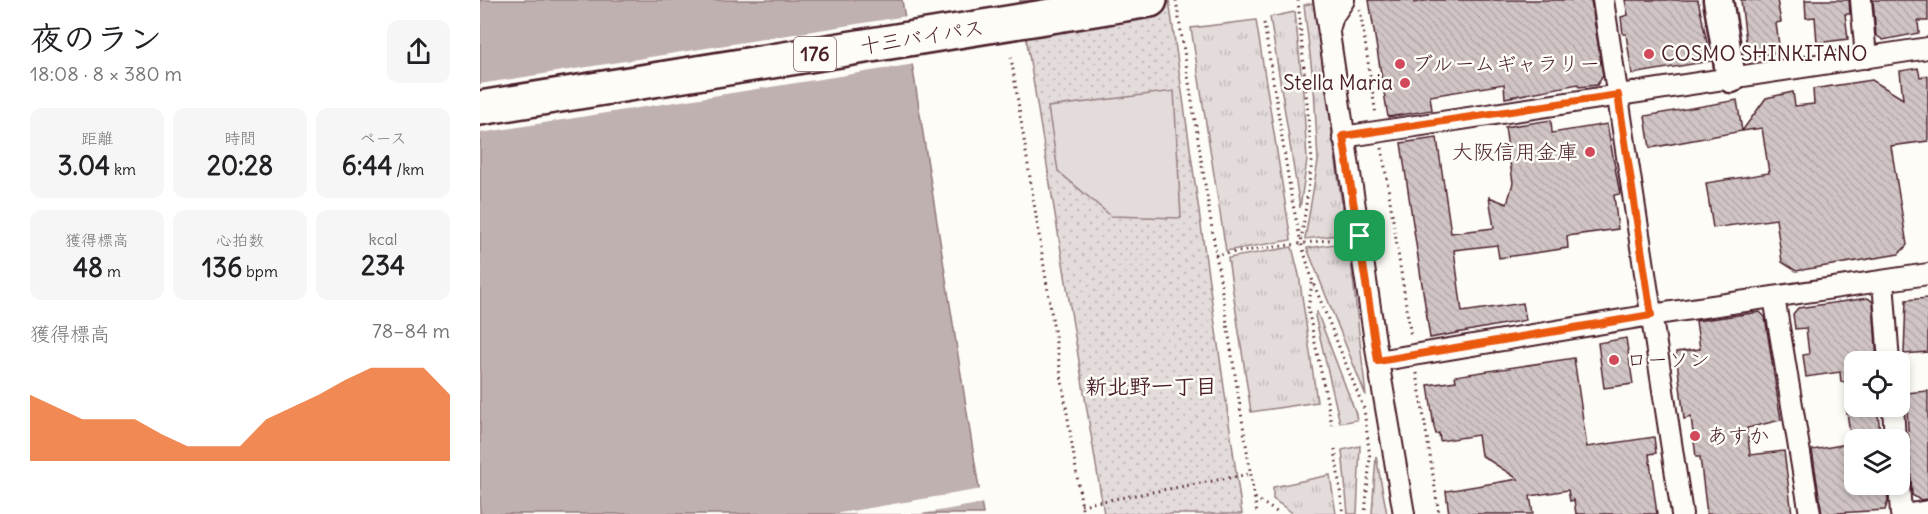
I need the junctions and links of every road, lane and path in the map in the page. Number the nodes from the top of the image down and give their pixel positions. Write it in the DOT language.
graph roads {
  1 [pos="1150,0"];
  2 [pos="1176,0"];
  3 [pos="1298,0"];
  4 [pos="1324,0"];
  5 [pos="1344,0"];
  6 [pos="1359,0"];
  7 [pos="1604,0"];
  8 [pos="1718,0"];
  9 [pos="1861,0"];
  10 [pos="1264,23"];
  11 [pos="1328,33"];
  12 [pos="1928,48"];
  13 [pos="1011,57"];
  14 [pos="1866,58"];
  15 [pos="1731,78"];
  16 [pos="1618,95"];
  17 [pos="480,108"];
  18 [pos="1379,131"];
  19 [pos="1343,136"];
  20 [pos="1360,236"];
  21 [pos="1301,242"];
  22 [pos="1215,255"];
  23 [pos="1928,274"];
  24 [pos="1883,280"];
  25 [pos="1313,282"];
  26 [pos="1774,297"];
  27 [pos="1651,315"];
  28 [pos="1888,351"];
  29 [pos="1414,355"];
  30 [pos="1378,361"];
  31 [pos="1332,425"];
  32 [pos="1335,449"];
  33 [pos="1251,474"];
  34 [pos="1900,495"];
  35 [pos="1254,498"];
  36 [pos="1081,505"];
  37 [pos="1928,511"];
  38 [pos="1083,514"];
  39 [pos="1257,514"];
  40 [pos="1280,514"];
  41 [pos="1343,514"];
  42 [pos="1365,514"];
  43 [pos="1404,514"];
  44 [pos="1439,514"];
  45 [pos="1682,514"];
  46 [pos="1810,514"];
  47 [pos="1901,514"];
  48 [pos="1910,514"];
  1 -- 17 [label="highway, 十三バイパス / 176"];
  2 -- 22 [label="path"];
  3 -- 21 [label="path"];
  4 -- 11 [label="street"];
  5 -- 11 [label="street"];
  6 -- 18 [label="path"];
  7 -- 16 [label="street"];
  8 -- 15 [label="street"];
  9 -- 14 [label="street"];
  10 -- 21 [label="path"];
  11 -- 19 [label="street"];
  12 -- 14 [label="street"];
  13 -- 36 [label="path"];
  14 -- 15 [label="street"];
  15 -- 16 [label="street"];
  16 -- 18 [label="street"];
  16 -- 27 [label="street"];
  18 -- 19 [label="street"];
  18 -- 29 [label="path"];
  19 -- 20 [label="street"];
  20 -- 21 [label="path"];
  20 -- 30 [label="street"];
  21 -- 22 [label="path"];
  21 -- 25 [label="path"];
  22 -- 33 [label="path"];
  23 -- 24 [label="street"];
  24 -- 26 [label="street"];
  24 -- 28 [label="street"];
  25 -- 31 [label="path"];
  25 -- 42 [label="path"];
  26 -- 27 [label="street"];
  26 -- 46 [label="street"];
  27 -- 29 [label="street"];
  27 -- 45 [label="street"];
  29 -- 30 [label="street"];
  29 -- 44 [label="path"];
  30 -- 43 [label="street"];
  32 -- 41 [label="path"];
  33 -- 35 [label="path"];
  33 -- 36 [label="path"];
  34 -- 47 [label="street"];
  35 -- 39 [label="path"];
  35 -- 40 [label="path"];
  36 -- 38 [label="path"];
  37 -- 48 [label="street"];
}
